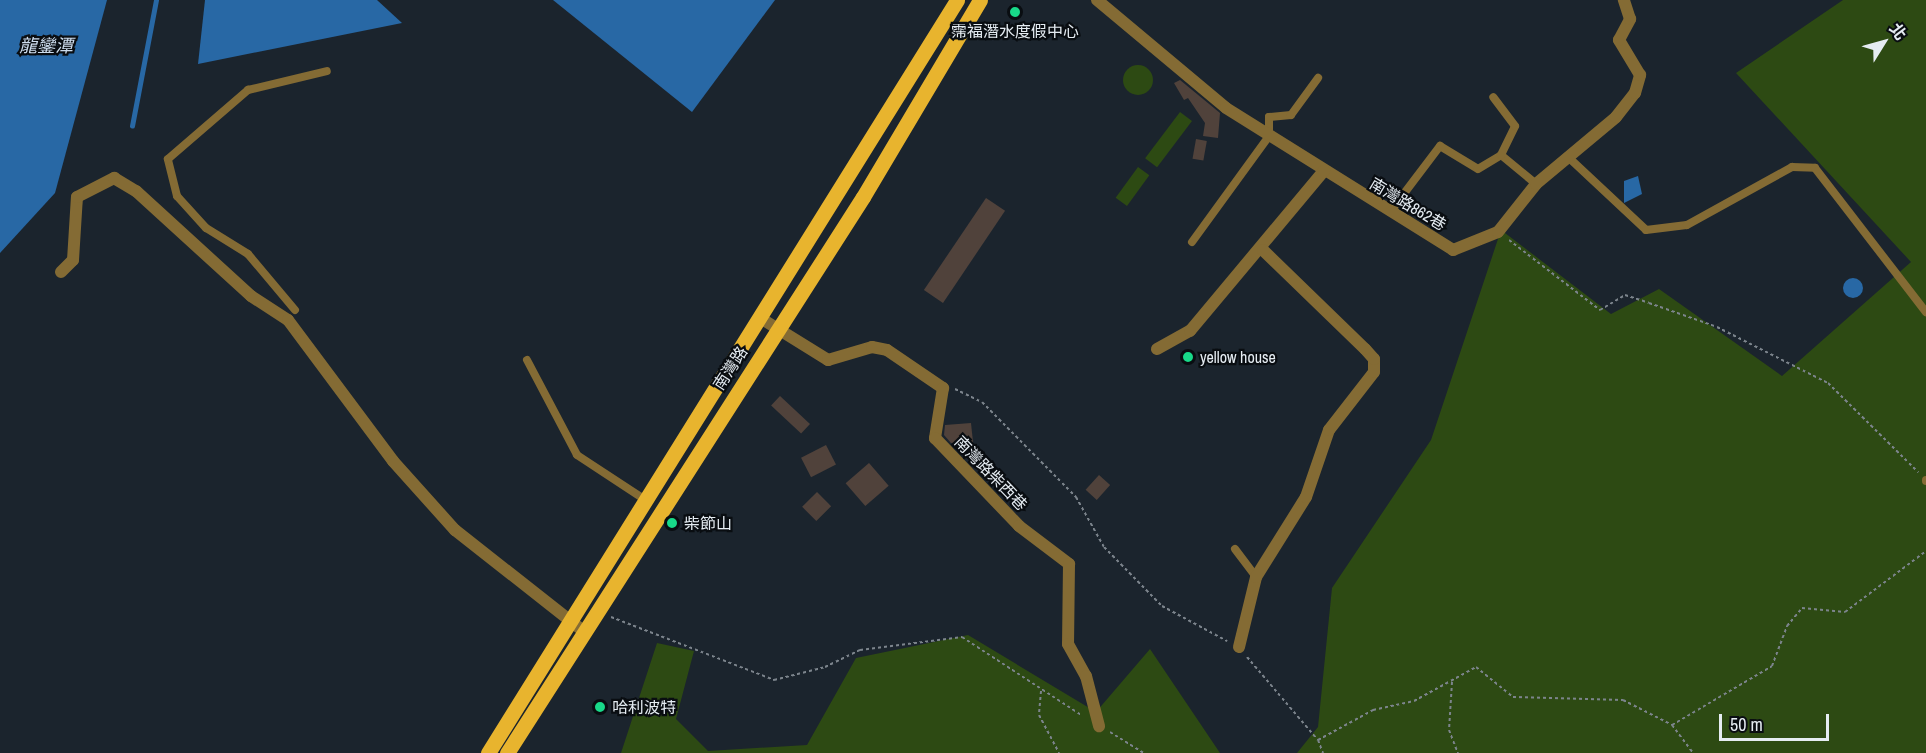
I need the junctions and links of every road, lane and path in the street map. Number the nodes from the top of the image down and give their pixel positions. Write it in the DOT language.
graph roads {
  1 [pos="957,0"];
  2 [pos="980,0"];
  3 [pos="1097,0"];
  4 [pos="1624,0"];
  5 [pos="327,71"];
  6 [pos="1318,78"];
  7 [pos="1493,97"];
  8 [pos="1269,136"];
  9 [pos="1501,155"];
  10 [pos="1567,156"];
  11 [pos="1324,171"];
  12 [pos="1536,184"];
  13 [pos="1389,214"];
  14 [pos="1498,232"];
  15 [pos="1192,243"];
  16 [pos="1263,250"];
  17 [pos="61,272"];
  18 [pos="295,310"];
  19 [pos="1926,312"];
  20 [pos="762,319"];
  21 [pos="775,330"];
  22 [pos="1157,349"];
  23 [pos="527,360"];
  24 [pos="943,388"];
  25 [pos="1926,480"];
  26 [pos="647,501"];
  27 [pos="1235,549"];
  28 [pos="1926,551"];
  29 [pos="1256,577"];
  30 [pos="597,611"];
  31 [pos="576,626"];
  32 [pos="1239,647"];
  33 [pos="1452,682"];
  34 [pos="1041,691"];
  35 [pos="1672,725"];
  36 [pos="1099,726"];
  37 [pos="1318,740"];
  38 [pos="488,753"];
  39 [pos="507,753"];
  40 [pos="1059,753"];
  41 [pos="1143,753"];
  42 [pos="1323,753"];
  43 [pos="1458,753"];
  44 [pos="1693,753"];
  1 -- 20 [label="main road, 南灣路"];
  2 -- 21 [label="main road, 南灣路"];
  3 -- 8 [label="street, 南灣路862巷"];
  4 -- 10 [label="street, 南灣路862巷"];
  5 -- 18 [label="lane"];
  6 -- 8 [label="lane"];
  7 -- 9 [label="lane"];
  8 -- 11 [label="street, 南灣路862巷"];
  8 -- 15 [label="lane"];
  9 -- 12 [label="lane"];
  9 -- 13 [label="lane"];
  10 -- 12 [label="street, 南灣路862巷"];
  10 -- 19 [label="lane"];
  11 -- 13 [label="street, 南灣路862巷"];
  11 -- 16 [label="street"];
  12 -- 14 [label="street, 南灣路862巷"];
  13 -- 14 [label="street, 南灣路862巷"];
  14 -- 25 [label="path"];
  16 -- 22 [label="street"];
  16 -- 29 [label="street"];
  17 -- 31 [label="street"];
  20 -- 21 [label="street"];
  20 -- 26 [label="main road, 南灣路"];
  21 -- 24 [label="street"];
  21 -- 30 [label="main road, 南灣路"];
  23 -- 26 [label="lane"];
  24 -- 32 [label="path"];
  24 -- 36 [label="street, 南灣路柴西巷"];
  26 -- 31 [label="main road, 南灣路"];
  27 -- 29 [label="lane"];
  28 -- 35 [label="path"];
  29 -- 32 [label="street"];
  30 -- 31 [label="main road, 南灣路"];
  30 -- 34 [label="path"];
  31 -- 38 [label="main road, 南灣路"];
  31 -- 39 [label="main road, 南灣路"];
  32 -- 37 [label="path"];
  33 -- 35 [label="path"];
  33 -- 37 [label="path"];
  33 -- 43 [label="path"];
  34 -- 36 [label="path"];
  34 -- 40 [label="path"];
  35 -- 44 [label="path"];
  36 -- 41 [label="path"];
  37 -- 42 [label="path"];
}
